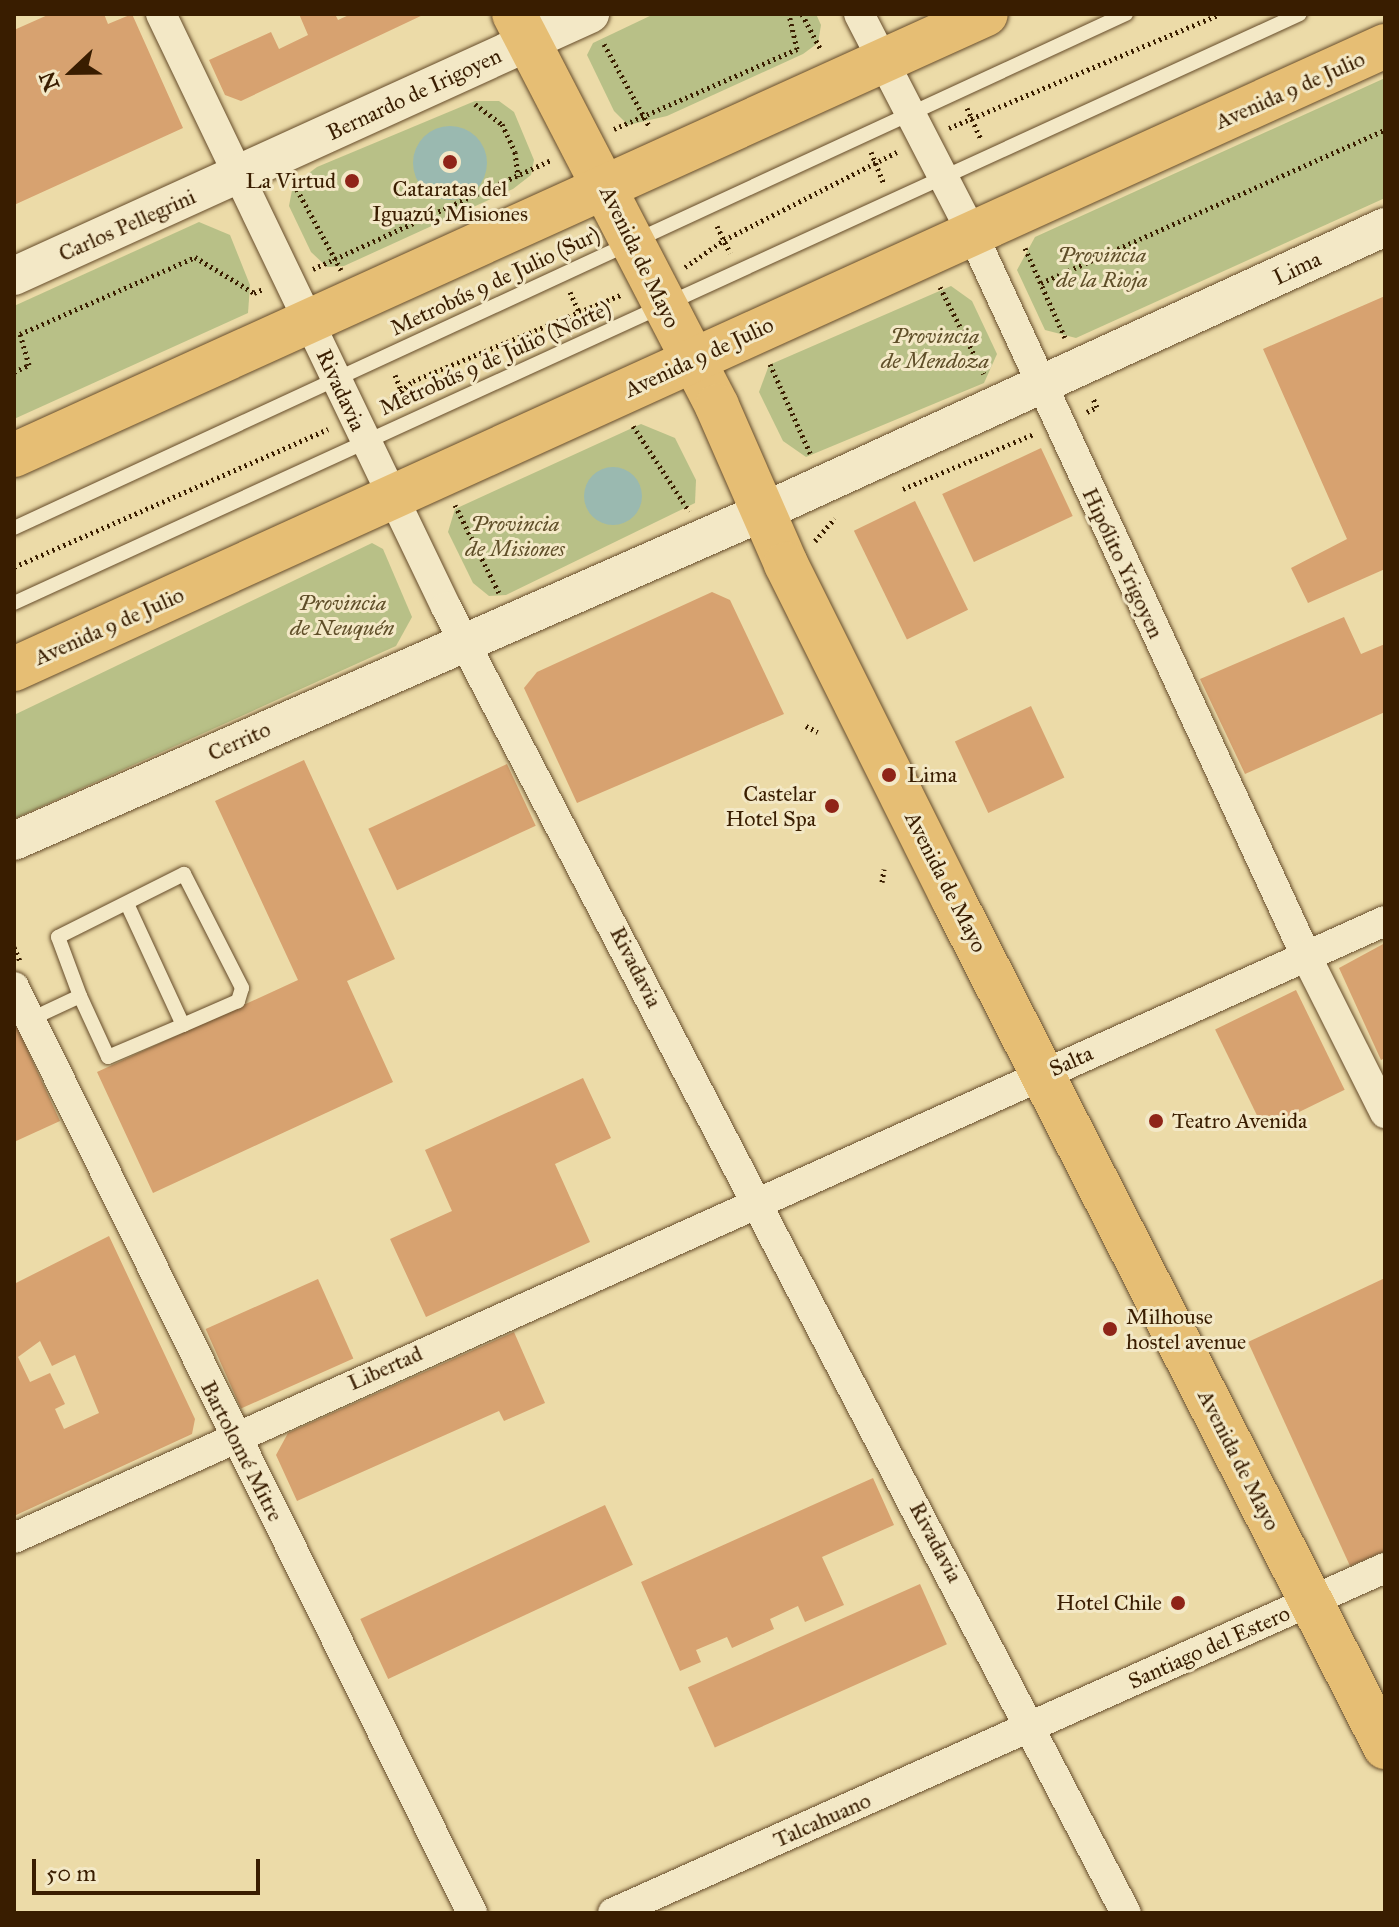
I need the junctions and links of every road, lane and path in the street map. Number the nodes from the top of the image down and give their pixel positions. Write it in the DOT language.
graph roads {
  1 [pos="161,14"];
  2 [pos="590,14"];
  3 [pos="789,14"];
  4 [pos="859,14"];
  5 [pos="986,14"];
  6 [pos="1126,14"];
  7 [pos="1300,14"];
  8 [pos="521,28"];
  9 [pos="1385,46"];
  10 [pos="885,60"];
  11 [pos="959,90"];
  12 [pos="912,111"];
  13 [pos="639,116"];
  14 [pos="1385,130"];
  15 [pos="584,145"];
  16 [pos="988,154"];
  17 [pos="677,155"];
  18 [pos="239,175"];
  19 [pos="944,175"];
  20 [pos="606,187"];
  21 [pos="709,207"];
  22 [pos="1012,216"];
  23 [pos="1385,227"];
  24 [pos="972,233"];
  25 [pos="632,243"];
  26 [pos="739,272"];
  27 [pos="14,276"];
  28 [pos="290,278"];
  29 [pos="1041,283"];
  30 [pos="661,307"];
  31 [pos="310,322"];
  32 [pos="762,328"];
  33 [pos="692,362"];
  34 [pos="1079,368"];
  35 [pos="14,372"];
  36 [pos="336,378"];
  37 [pos="1040,386"];
  38 [pos="1059,426"];
  39 [pos="365,441"];
  40 [pos="14,455"];
  41 [pos="824,483"];
  42 [pos="891,494"];
  43 [pos="392,497"];
  44 [pos="765,511"];
  45 [pos="849,512"];
  46 [pos="14,528"];
  47 [pos="786,564"];
  48 [pos="14,603"];
  49 [pos="464,640"];
  50 [pos="14,669"];
  51 [pos="806,726"];
  52 [pos="818,732"];
  53 [pos="14,841"];
  54 [pos="884,869"];
  55 [pos="882,882"];
  56 [pos="127,904"];
  57 [pos="1385,921"];
  58 [pos="1306,956"];
  59 [pos="14,987"];
  60 [pos="80,996"];
  61 [pos="31,1019"];
  62 [pos="183,1025"];
  63 [pos="1042,1074"];
  64 [pos="1385,1113"];
  65 [pos="757,1199"];
  66 [pos="234,1437"];
  67 [pos="14,1538"];
  68 [pos="1385,1568"];
  69 [pos="1311,1600"];
  70 [pos="1032,1726"];
  71 [pos="1385,1747"];
  72 [pos="472,1913"];
  73 [pos="613,1913"];
  74 [pos="1126,1913"];
  1 -- 18 [label="street, Rivadavia"];
  2 -- 8 [label="street, Bernardo de Irigoyen"];
  2 -- 13 [label="path"];
  3 -- 13 [label="path"];
  4 -- 10 [label="street, Hipólito Yrigoyen"];
  5 -- 10 [label="main road"];
  6 -- 11 [label="lane, Metrobús 9 de Julio (Sur)"];
  7 -- 16 [label="lane, Metrobús 9 de Julio (Norte)"];
  8 -- 15 [label="main road, Avenida de Mayo"];
  8 -- 18 [label="street, Bernardo de Irigoyen"];
  9 -- 22 [label="main road, Avenida 9 de Julio"];
  10 -- 12 [label="street, Hipólito Yrigoyen"];
  10 -- 17 [label="main road"];
  11 -- 12 [label="lane, Metrobús 9 de Julio (Sur)"];
  11 -- 16 [label="path"];
  12 -- 19 [label="street, Hipólito Yrigoyen"];
  12 -- 21 [label="lane, Metrobús 9 de Julio (Sur)"];
  13 -- 15 [label="path"];
  13 -- 17 [label="path"];
  14 -- 29 [label="path"];
  15 -- 20 [label="main road, Avenida de Mayo"];
  15 -- 28 [label="path"];
  16 -- 19 [label="lane, Metrobús 9 de Julio (Norte)"];
  17 -- 20 [label="main road"];
  18 -- 27 [label="street, Carlos Pellegrini"];
  18 -- 28 [label="street, Rivadavia"];
  19 -- 24 [label="street, Hipólito Yrigoyen"];
  19 -- 26 [label="lane, Metrobús 9 de Julio (Norte)"];
  20 -- 25 [label="main road, Avenida de Mayo"];
  20 -- 31 [label="main road"];
  21 -- 25 [label="lane, Metrobús 9 de Julio (Sur)"];
  21 -- 26 [label="path"];
  22 -- 24 [label="main road, Avenida 9 de Julio"];
  22 -- 29 [label="path"];
  23 -- 34 [label="street, Lima"];
  24 -- 32 [label="main road, Avenida 9 de Julio"];
  24 -- 37 [label="street, Hipólito Yrigoyen"];
  25 -- 30 [label="main road, Avenida de Mayo"];
  25 -- 36 [label="lane, Metrobús 9 de Julio (Sur)"];
  26 -- 30 [label="lane, Metrobús 9 de Julio (Norte)"];
  28 -- 31 [label="street, Rivadavia"];
  28 -- 35 [label="path"];
  29 -- 34 [label="path"];
  30 -- 33 [label="main road, Avenida de Mayo"];
  30 -- 39 [label="lane, Metrobús 9 de Julio (Norte)"];
  31 -- 36 [label="street, Rivadavia"];
  31 -- 40 [label="main road"];
  32 -- 33 [label="main road, Avenida 9 de Julio"];
  32 -- 41 [label="path"];
  33 -- 43 [label="main road, Avenida 9 de Julio"];
  33 -- 44 [label="main road, Avenida de Mayo"];
  34 -- 37 [label="street, Lima"];
  34 -- 38 [label="path"];
  36 -- 39 [label="street, Rivadavia"];
  36 -- 46 [label="lane, Metrobús 9 de Julio (Sur)"];
  37 -- 38 [label="street, Hipólito Yrigoyen"];
  37 -- 41 [label="street, Lima"];
  38 -- 42 [label="path"];
  38 -- 58 [label="street, Hipólito Yrigoyen"];
  39 -- 43 [label="street, Rivadavia"];
  39 -- 48 [label="lane, Metrobús 9 de Julio (Norte)"];
  41 -- 44 [label="street, Lima"];
  43 -- 49 [label="street, Rivadavia"];
  43 -- 50 [label="main road, Avenida 9 de Julio"];
  44 -- 47 [label="main road, Avenida de Mayo"];
  44 -- 49 [label="street, Lima"];
  45 -- 47 [label="path"];
  47 -- 63 [label="main road, Avenida de Mayo"];
  49 -- 53 [label="street, Cerrito"];
  49 -- 65 [label="street, Rivadavia"];
  51 -- 52 [label="path"];
  54 -- 55 [label="path"];
  56 -- 60 [label="lane"];
  56 -- 62 [label="lane"];
  56 -- 62 [label="lane"];
  57 -- 58 [label="street, Salta"];
  58 -- 63 [label="street, Salta"];
  58 -- 64 [label="street, Hipólito Yrigoyen"];
  59 -- 61 [label="street, Bartolomé Mitre"];
  60 -- 61 [label="lane"];
  60 -- 62 [label="lane"];
  61 -- 66 [label="street, Bartolomé Mitre"];
  63 -- 65 [label="street, Salta"];
  63 -- 69 [label="main road, Avenida de Mayo"];
  65 -- 66 [label="street, Libertad"];
  65 -- 70 [label="street, Rivadavia"];
  66 -- 67 [label="street, Libertad"];
  66 -- 72 [label="street, Bartolomé Mitre"];
  68 -- 69 [label="street, Santiago del Estero"];
  69 -- 70 [label="street, Santiago del Estero"];
  69 -- 71 [label="main road, Avenida de Mayo"];
  70 -- 73 [label="street, Talcahuano"];
  70 -- 74 [label="street, Rivadavia"];
}
